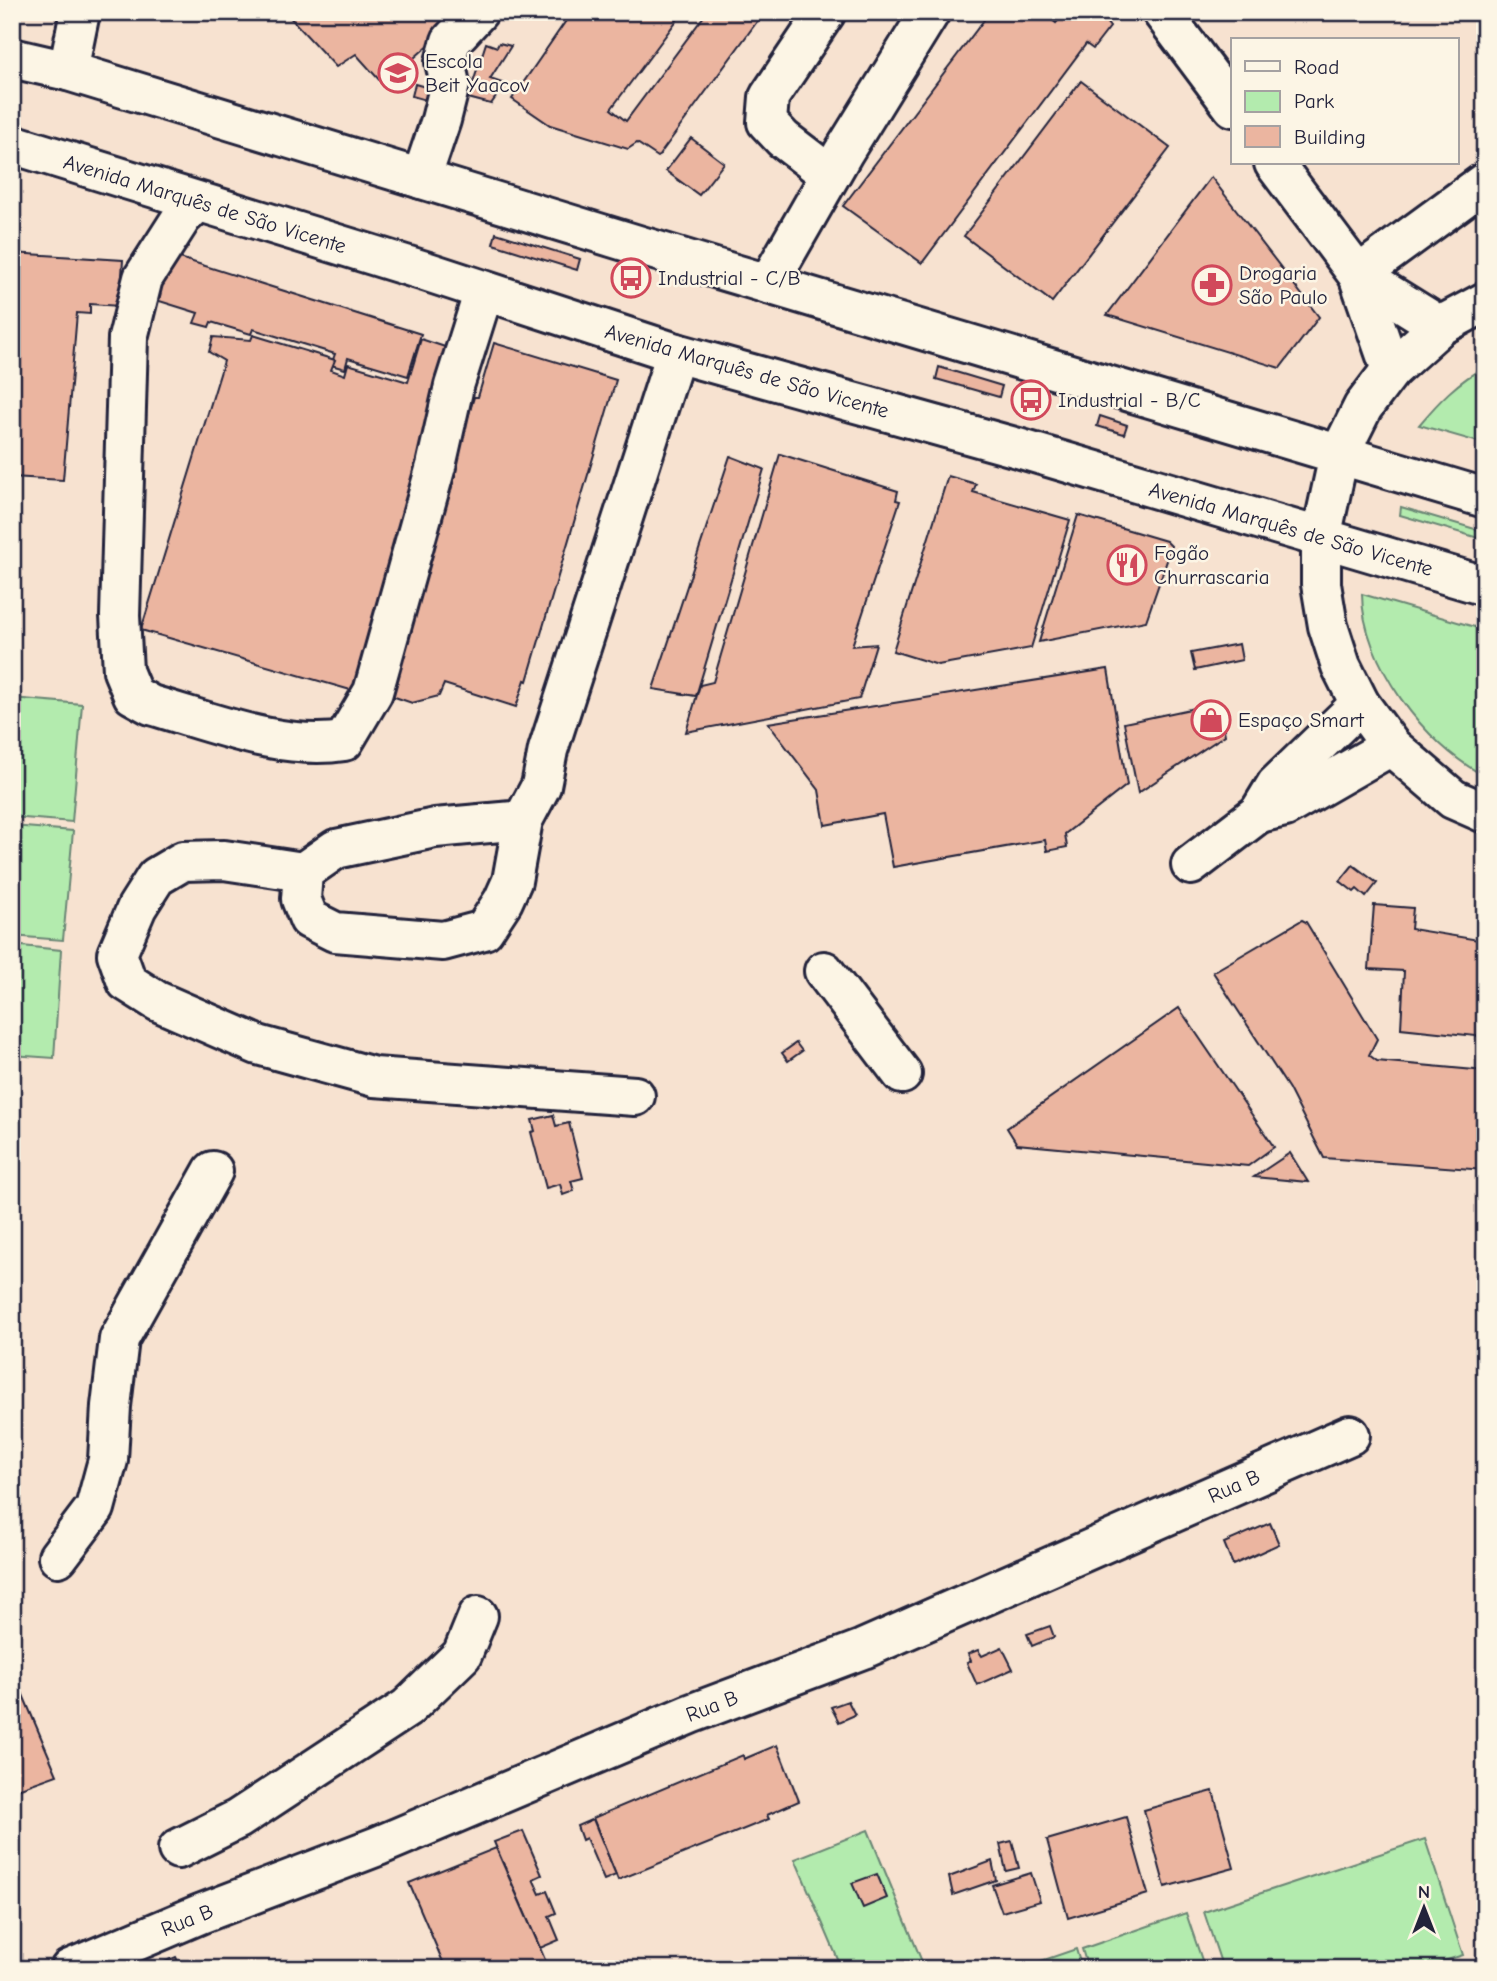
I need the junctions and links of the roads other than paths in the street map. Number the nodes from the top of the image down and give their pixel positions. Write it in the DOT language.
graph roads {
  1 [pos="80,12"];
  2 [pos="478,12"];
  3 [pos="826,12"];
  4 [pos="930,12"];
  5 [pos="1162,12"];
  6 [pos="12,58"];
  7 [pos="68,71"];
  8 [pos="1231,104"];
  9 [pos="12,144"];
  10 [pos="1275,164"];
  11 [pos="830,176"];
  12 [pos="421,179"];
  13 [pos="1485,181"];
  14 [pos="198,202"];
  15 [pos="1358,275"];
  16 [pos="768,284"];
  17 [pos="484,291"];
  18 [pos="1485,302"];
  19 [pos="1440,326"];
  20 [pos="676,353"];
  21 [pos="1391,370"];
  22 [pos="1339,455"];
  23 [pos="1485,498"];
  24 [pos="1321,538"];
  25 [pos="1485,586"];
  26 [pos="1360,704"];
  27 [pos="1391,746"];
  28 [pos="1259,813"];
  29 [pos="1485,813"];
  30 [pos="523,820"];
  31 [pos="1191,865"];
  32 [pos="303,872"];
  33 [pos="824,971"];
  34 [pos="902,1074"];
  35 [pos="635,1096"];
  36 [pos="213,1171"];
  37 [pos="1350,1435"];
  38 [pos="58,1557"];
  39 [pos="478,1616"];
  40 [pos="178,1849"];
  41 [pos="70,1969"];
  1 -- 7 [label="main road"];
  2 -- 12 [label="main road"];
  3 -- 11 [label="main road"];
  4 -- 11 [label="main road"];
  5 -- 8 [label="main road"];
  6 -- 7 [label="main road"];
  7 -- 12 [label="main road"];
  9 -- 14 [label="main road, Avenida Marquês de São Vicente"];
  10 -- 15 [label="main road"];
  11 -- 16 [label="main road"];
  12 -- 16 [label="main road"];
  13 -- 15 [label="main road"];
  14 -- 17 [label="main road, Avenida Marquês de São Vicente"];
  14 -- 17 [label="main road"];
  15 -- 19 [label="main road"];
  15 -- 21 [label="main road"];
  16 -- 22 [label="main road"];
  17 -- 20 [label="main road, Avenida Marquês de São Vicente"];
  18 -- 19 [label="main road"];
  19 -- 21 [label="main road"];
  20 -- 24 [label="main road, Avenida Marquês de São Vicente"];
  20 -- 30 [label="main road"];
  21 -- 22 [label="main road"];
  22 -- 23 [label="main road"];
  22 -- 24 [label="main road"];
  24 -- 25 [label="main road, Avenida Marquês de São Vicente"];
  24 -- 26 [label="main road"];
  26 -- 27 [label="main road"];
  26 -- 28 [label="main road"];
  27 -- 28 [label="main road"];
  27 -- 29 [label="main road"];
  28 -- 31 [label="main road"];
  30 -- 32 [label="main road"];
  30 -- 32 [label="main road"];
  32 -- 35 [label="main road"];
  33 -- 34 [label="main road"];
  36 -- 38 [label="main road"];
  37 -- 41 [label="main road, Rua B"];
  39 -- 40 [label="main road"];
}
